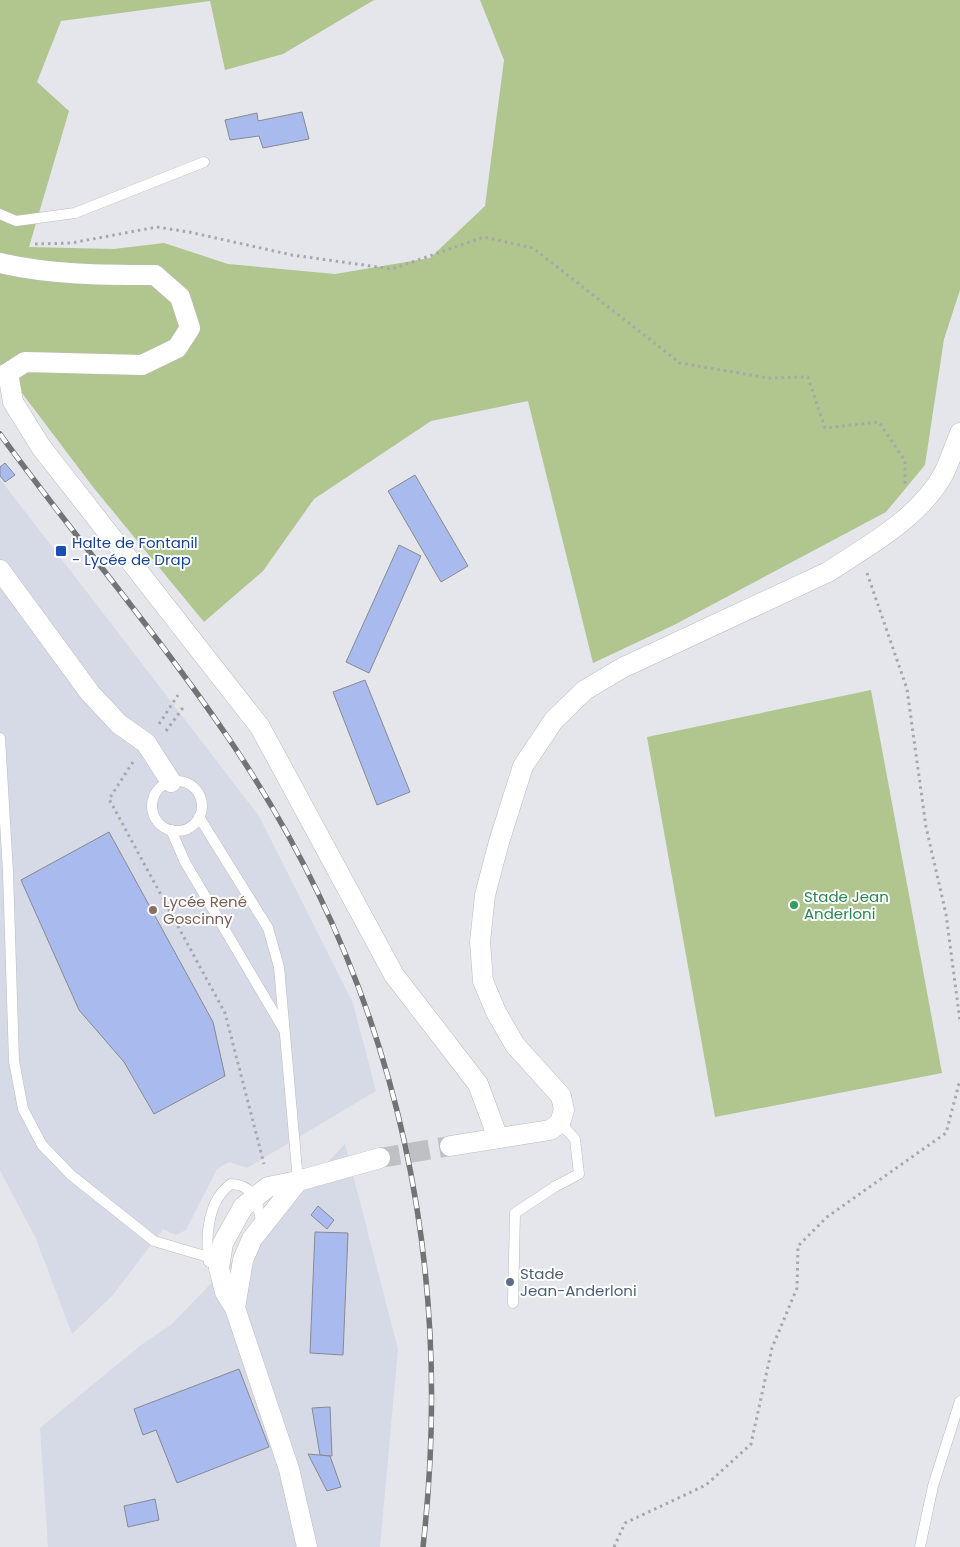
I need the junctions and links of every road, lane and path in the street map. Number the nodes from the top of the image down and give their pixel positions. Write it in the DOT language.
graph roads {
  1 [pos="204,162"];
  2 [pos="0,214"];
  3 [pos="26,245"];
  4 [pos="0,263"];
  5 [pos="960,434"];
  6 [pos="906,517"];
  7 [pos="859,552"];
  8 [pos="0,570"];
  9 [pos="178,695"];
  10 [pos="185,705"];
  11 [pos="159,723"];
  12 [pos="165,732"];
  13 [pos="0,738"];
  14 [pos="146,743"];
  15 [pos="170,782"];
  16 [pos="199,817"];
  17 [pos="172,830"];
  18 [pos="960,1021"];
  19 [pos="286,1033"];
  20 [pos="960,1080"];
  21 [pos="560,1123"];
  22 [pos="498,1138"];
  23 [pos="450,1146"];
  24 [pos="380,1158"];
  25 [pos="264,1164"];
  26 [pos="298,1181"];
  27 [pos="255,1196"];
  28 [pos="262,1226"];
  29 [pos="208,1257"];
  30 [pos="513,1303"];
  31 [pos="235,1308"];
  32 [pos="960,1402"];
  33 [pos="307,1547"];
  34 [pos="614,1547"];
  35 [pos="920,1547"];
  1 -- 2 [label="lane"];
  3 -- 6 [label="path"];
  4 -- 22 [label="street"];
  5 -- 6 [label="street"];
  6 -- 7 [label="street"];
  7 -- 18 [label="path"];
  7 -- 21 [label="street"];
  8 -- 14 [label="street"];
  9 -- 11 [label="path"];
  10 -- 12 [label="path"];
  13 -- 29 [label="lane"];
  14 -- 15 [label="street"];
  14 -- 25 [label="path"];
  15 -- 16 [label="lane"];
  15 -- 17 [label="lane"];
  16 -- 17 [label="lane"];
  16 -- 19 [label="lane"];
  17 -- 19 [label="lane"];
  19 -- 26 [label="lane"];
  20 -- 34 [label="path"];
  21 -- 22 [label="street"];
  21 -- 30 [label="lane"];
  22 -- 23 [label="street"];
  24 -- 26 [label="street"];
  26 -- 27 [label="street"];
  26 -- 28 [label="street"];
  27 -- 28 [label="lane"];
  27 -- 29 [label="lane"];
  27 -- 31 [label="street"];
  28 -- 31 [label="street"];
  29 -- 31 [label="lane"];
  31 -- 33 [label="street"];
  32 -- 35 [label="lane"];
}
